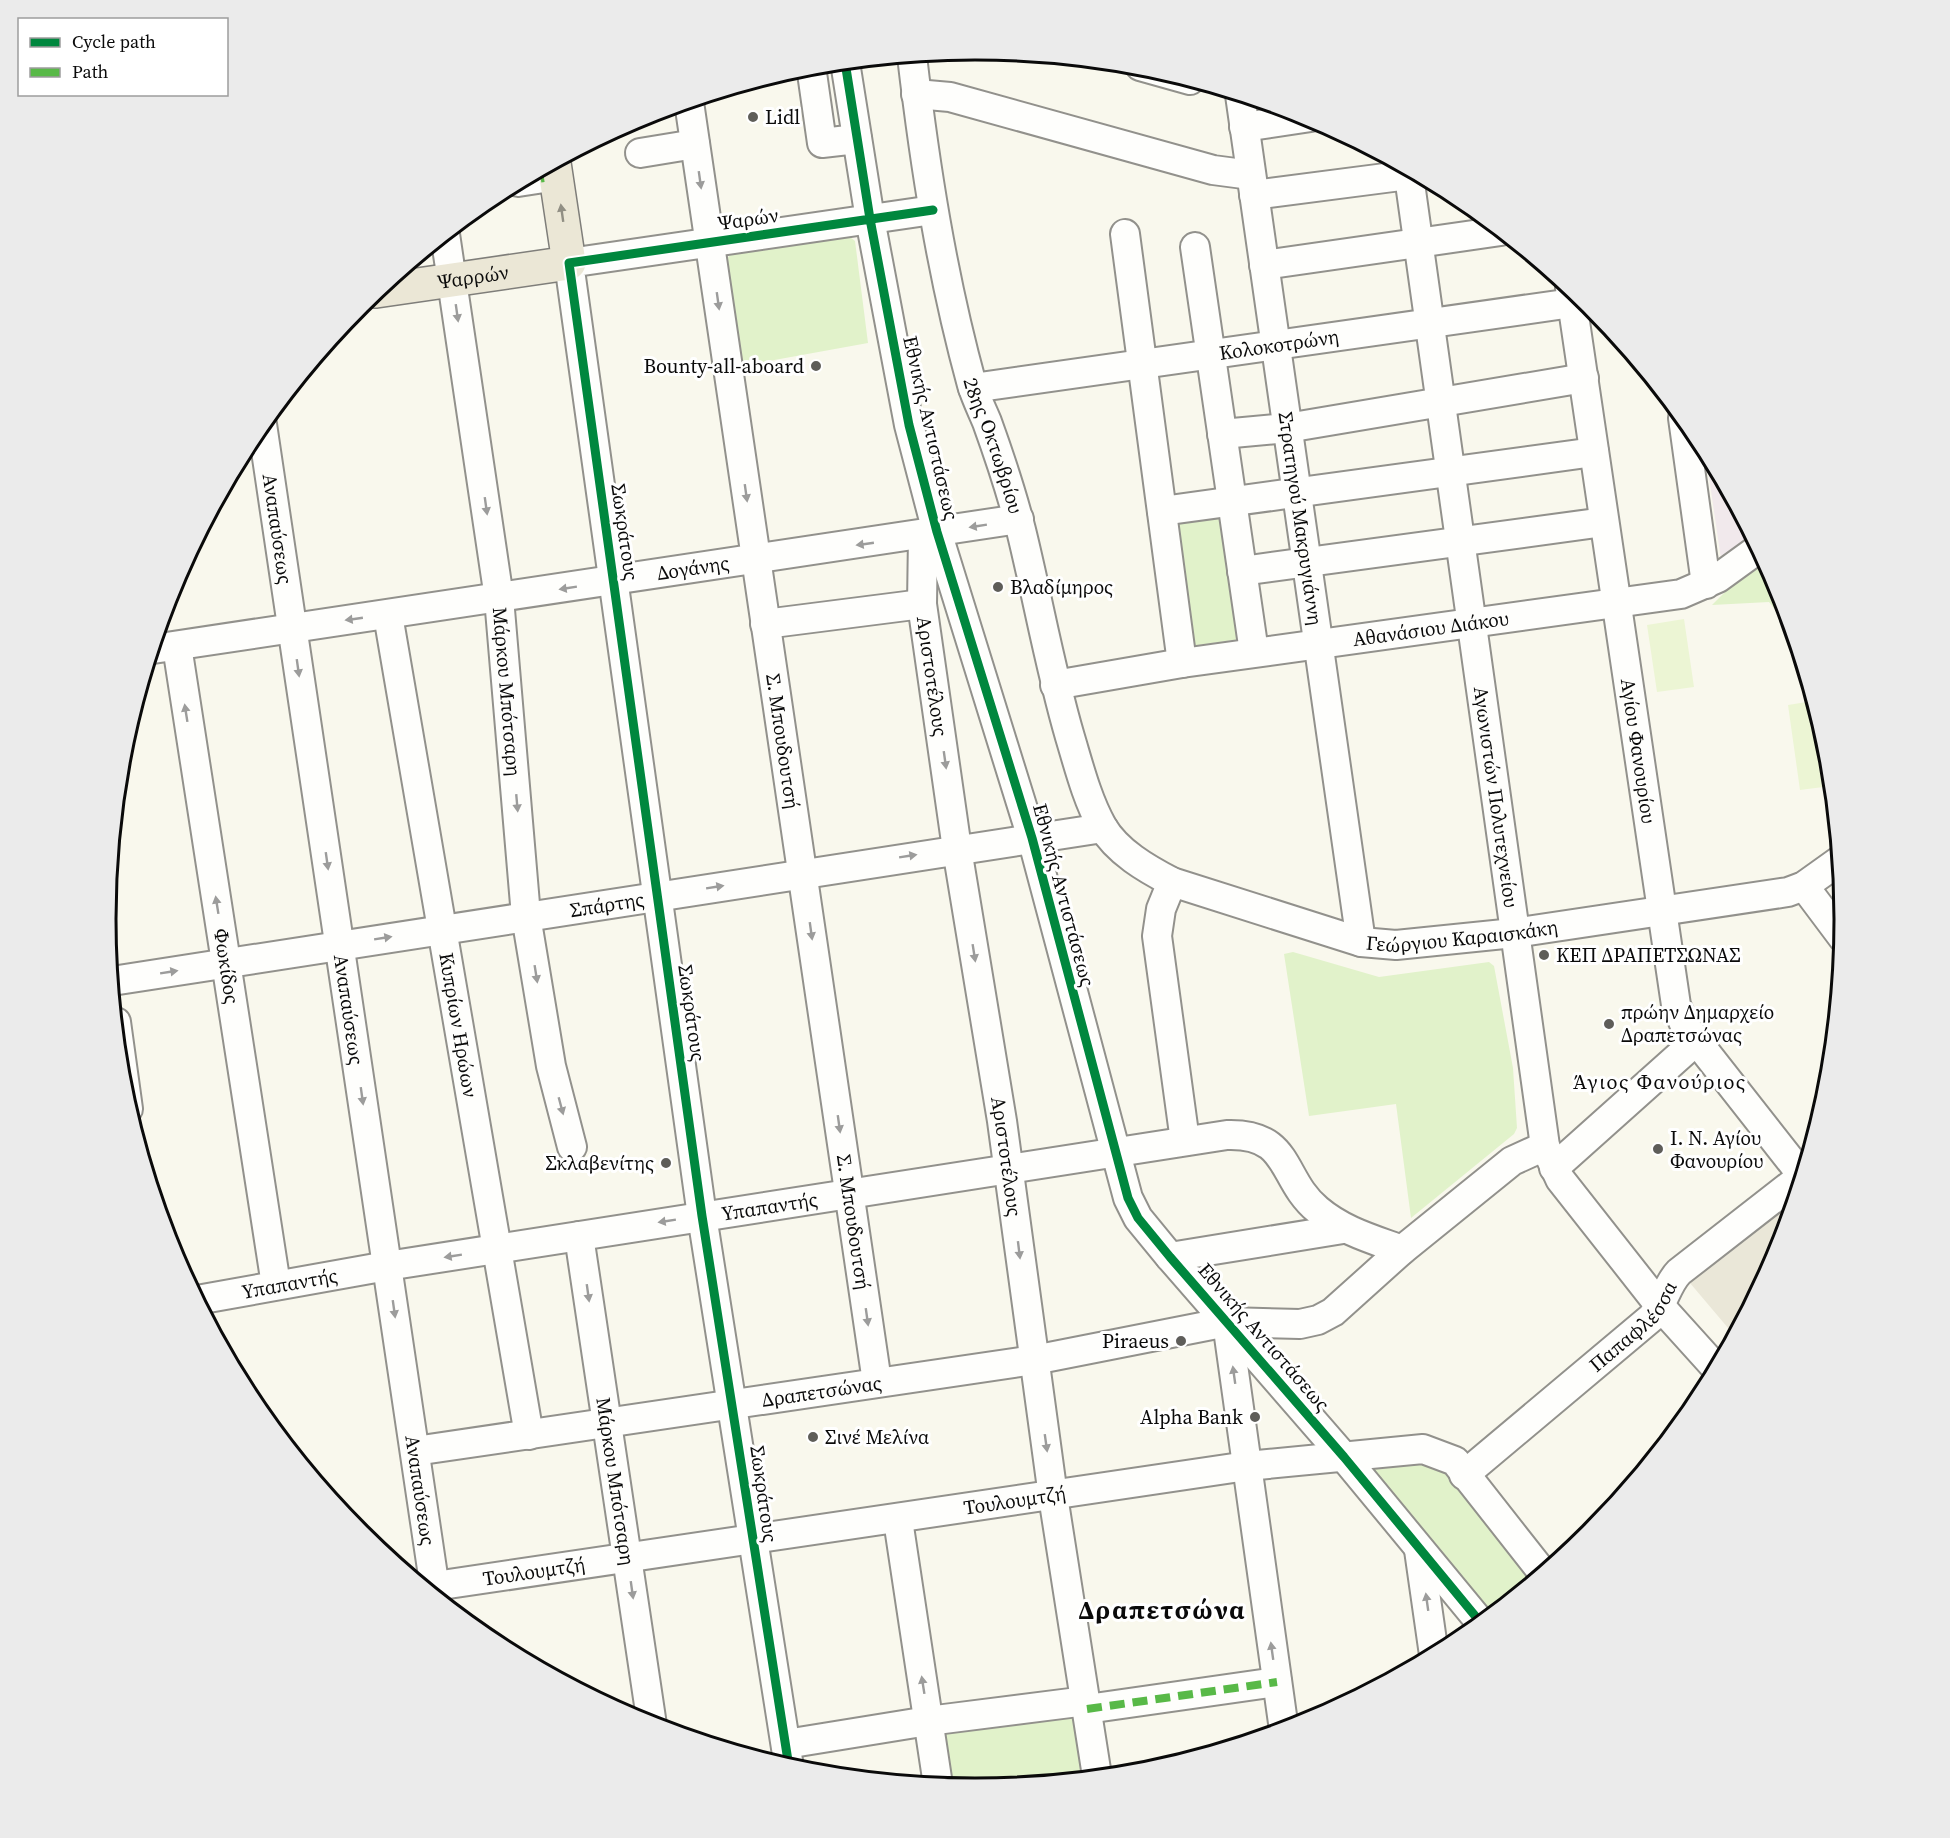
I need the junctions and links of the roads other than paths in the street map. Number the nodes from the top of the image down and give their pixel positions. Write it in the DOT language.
graph roads {
  1 [pos="913,63"];
  2 [pos="846,70"];
  3 [pos="812,76"];
  4 [pos="916,94"];
  5 [pos="1241,103"];
  6 [pos="690,109"];
  7 [pos="1290,120"];
  8 [pos="1244,127"];
  9 [pos="857,139"];
  10 [pos="695,144"];
  11 [pos="640,153"];
  12 [pos="1402,174"];
  13 [pos="540,178"];
  14 [pos="1412,179"];
  15 [pos="1252,185"];
  16 [pos="933,210"];
  17 [pos="870,219"];
  18 [pos="1490,232"];
  19 [pos="1125,234"];
  20 [pos="1418,242"];
  21 [pos="446,243"];
  22 [pos="709,243"];
  23 [pos="1196,247"];
  24 [pos="568,263"];
  25 [pos="1264,265"];
  26 [pos="452,280"];
  27 [pos="393,289"];
  28 [pos="1569,299"];
  29 [pos="1577,307"];
  30 [pos="1430,323"];
  31 [pos="1275,345"];
  32 [pos="1211,355"];
  33 [pos="1142,364"];
  34 [pos="1584,378"];
  35 [pos="973,388"];
  36 [pos="1441,402"];
  37 [pos="1287,428"];
  38 [pos="1222,434"];
  39 [pos="1686,437"];
  40 [pos="264,438"];
  41 [pos="1594,452"];
  42 [pos="1450,471"];
  43 [pos="1296,493"];
  44 [pos="1232,501"];
  45 [pos="1162,511"];
  46 [pos="1019,519"];
  47 [pos="1604,522"];
  48 [pos="930,534"];
  49 [pos="1460,541"];
  50 [pos="1752,553"];
  51 [pos="756,560"];
  52 [pos="1306,562"];
  53 [pos="1242,571"];
  54 [pos="613,581"];
  55 [pos="1706,584"];
  56 [pos="499,598"];
  57 [pos="1616,603"];
  58 [pos="922,604"];
  59 [pos="388,615"];
  60 [pos="1471,622"];
  61 [pos="765,624"];
  62 [pos="292,628"];
  63 [pos="1318,646"];
  64 [pos="165,647"];
  65 [pos="1254,652"];
  66 [pos="1182,663"];
  67 [pos="1055,685"];
  68 [pos="1103,828"];
  69 [pos="1032,838"];
  70 [pos="957,849"];
  71 [pos="1832,866"];
  72 [pos="802,873"];
  73 [pos="1172,882"];
  74 [pos="1804,886"];
  75 [pos="657,896"];
  76 [pos="1662,911"];
  77 [pos="526,916"];
  78 [pos="1834,926"];
  79 [pos="443,929"];
  80 [pos="1514,933"];
  81 [pos="1361,942"];
  82 [pos="340,945"];
  83 [pos="227,963"];
  84 [pos="118,980"];
  85 [pos="1696,1041"];
  86 [pos="1185,1141"];
  87 [pos="572,1147"];
  88 [pos="1114,1153"];
  89 [pos="1550,1157"];
  90 [pos="1009,1168"];
  91 [pos="1796,1170"];
  92 [pos="1792,1183"];
  93 [pos="849,1193"];
  94 [pos="702,1216"];
  95 [pos="1343,1229"];
  96 [pos="579,1236"];
  97 [pos="499,1249"];
  98 [pos="1402,1250"];
  99 [pos="1170,1257"];
  100 [pos="387,1266"];
  101 [pos="276,1286"];
  102 [pos="205,1299"];
  103 [pos="1660,1306"];
  104 [pos="1227,1322"];
  105 [pos="1034,1360"];
  106 [pos="1710,1362"];
  107 [pos="877,1382"];
  108 [pos="732,1404"];
  109 [pos="607,1424"];
  110 [pos="529,1435"];
  111 [pos="415,1451"];
  112 [pos="1344,1457"];
  113 [pos="1247,1466"];
  114 [pos="1464,1475"];
  115 [pos="1053,1496"];
  116 [pos="898,1520"];
  117 [pos="753,1539"];
  118 [pos="1419,1549"];
  119 [pos="627,1556"];
  120 [pos="1538,1567"];
  121 [pos="435,1586"];
  122 [pos="440,1590"];
  123 [pos="1475,1616"];
  124 [pos="1433,1645"];
  125 [pos="1277,1682"];
  126 [pos="1087,1705"];
  127 [pos="650,1715"];
  128 [pos="928,1720"];
  129 [pos="1283,1721"];
  130 [pos="788,1755"];
  131 [pos="1096,1769"];
  132 [pos="937,1777"];
  1 -- 4 [label="street, 28ης Οκτωβρίου"];
  2 -- 9 [label="street, Εθνικής Αντιστάσεως"];
  3 -- 9 [label="street"];
  4 -- 15 [label="street"];
  4 -- 16 [label="street, 28ης Οκτωβρίου"];
  5 -- 8 [label="street, Στρατηγού Μακρυγιάννη"];
  6 -- 10 [label="street, Σ. Μπουδουτσή"];
  7 -- 8 [label="street"];
  8 -- 15 [label="street, Στρατηγού Μακρυγιάννη"];
  9 -- 17 [label="street, Εθνικής Αντιστάσεως"];
  10 -- 11 [label="street"];
  10 -- 22 [label="street, Σ. Μπουδουτσή, one-way"];
  12 -- 15 [label="street"];
  24 -- 13 [label="main road, Σωκράτους, one-way"];
  14 -- 20 [label="street, Αγωνιστών Πολυτεχνείου"];
  15 -- 25 [label="street, Στρατηγού Μακρυγιάννη"];
  16 -- 17 [label="street, Ψαρών"];
  16 -- 35 [label="street, 28ης Οκτωβρίου"];
  17 -- 22 [label="street, Ψαρών"];
  17 -- 48 [label="street, Εθνικής Αντιστάσεως"];
  18 -- 20 [label="street"];
  19 -- 33 [label="street"];
  20 -- 25 [label="street"];
  20 -- 30 [label="street, Αγωνιστών Πολυτεχνείου"];
  21 -- 26 [label="street, Μάρκου Μπότσαρη"];
  22 -- 24 [label="street, Ψαρών"];
  22 -- 51 [label="street, Σ. Μπουδουτσή, one-way"];
  23 -- 32 [label="street"];
  24 -- 26 [label="main road, Ψαρρών"];
  24 -- 54 [label="street, Σωκράτους"];
  25 -- 31 [label="street, Στρατηγού Μακρυγιάννη"];
  26 -- 27 [label="main road, Ψαρρών"];
  26 -- 56 [label="street, Μάρκου Μπότσαρη, one-way"];
  28 -- 30 [label="street, Κολοκοτρώνη"];
  29 -- 34 [label="street, Αγίου Φανουρίου"];
  30 -- 31 [label="street, Κολοκοτρώνη"];
  30 -- 36 [label="street, Αγωνιστών Πολυτεχνείου"];
  31 -- 32 [label="street, Κολοκοτρώνη"];
  31 -- 37 [label="street, Στρατηγού Μακρυγιάννη"];
  32 -- 33 [label="street, Κολοκοτρώνη"];
  32 -- 38 [label="street"];
  33 -- 35 [label="street, Κολοκοτρώνη"];
  33 -- 45 [label="street"];
  34 -- 36 [label="street"];
  34 -- 41 [label="street, Αγίου Φανουρίου"];
  35 -- 46 [label="street, 28ης Οκτωβρίου"];
  36 -- 37 [label="street"];
  36 -- 42 [label="street, Αγωνιστών Πολυτεχνείου"];
  37 -- 38 [label="street"];
  37 -- 43 [label="street, Στρατηγού Μακρυγιάννη"];
  38 -- 44 [label="street"];
  39 -- 55 [label="street"];
  40 -- 62 [label="street, Αναπαύσεως"];
  41 -- 42 [label="street"];
  41 -- 47 [label="street, Αγίου Φανουρίου"];
  42 -- 43 [label="street"];
  42 -- 49 [label="street, Αγωνιστών Πολυτεχνείου"];
  43 -- 44 [label="street"];
  43 -- 52 [label="street, Στρατηγού Μακρυγιάννη"];
  44 -- 45 [label="street"];
  44 -- 53 [label="street"];
  45 -- 66 [label="street"];
  46 -- 48 [label="street, Δογάνης, one-way"];
  46 -- 67 [label="street, 28ης Οκτωβρίου"];
  47 -- 49 [label="street"];
  47 -- 57 [label="street, Αγίου Φανουρίου"];
  48 -- 51 [label="street, Δογάνης, one-way"];
  48 -- 58 [label="street, Αριστοτέλους"];
  48 -- 69 [label="street, Εθνικής Αντιστάσεως"];
  49 -- 52 [label="street"];
  49 -- 60 [label="street, Αγωνιστών Πολυτεχνείου"];
  50 -- 55 [label="street, Αθανάσιου Διάκου"];
  51 -- 54 [label="street, Δογάνης"];
  51 -- 61 [label="street, Σ. Μπουδουτσή"];
  52 -- 53 [label="street"];
  52 -- 63 [label="street, Στρατηγού Μακρυγιάννη"];
  53 -- 65 [label="street"];
  54 -- 56 [label="street, Δογάνης, one-way"];
  54 -- 75 [label="street, Σωκράτους"];
  55 -- 57 [label="street, Αθανάσιου Διάκου"];
  56 -- 59 [label="street, Δογάνης"];
  56 -- 77 [label="street, Μάρκου Μπότσαρη, one-way"];
  57 -- 60 [label="street, Αθανάσιου Διάκου"];
  57 -- 76 [label="street, Αγίου Φανουρίου"];
  58 -- 61 [label="street"];
  58 -- 70 [label="street, Αριστοτέλους, one-way"];
  59 -- 62 [label="street, Δογάνης, one-way"];
  59 -- 79 [label="street, Κυπρίων Ηρώων"];
  60 -- 63 [label="street, Αθανάσιου Διάκου"];
  60 -- 80 [label="street, Αγωνιστών Πολυτεχνείου"];
  61 -- 72 [label="street, Σ. Μπουδουτσή"];
  62 -- 64 [label="street, Δογάνης"];
  62 -- 82 [label="street, Αναπαύσεως, one-way"];
  63 -- 65 [label="street, Αθανάσιου Διάκου"];
  63 -- 81 [label="street, Στρατηγού Μακρυγιάννη"];
  83 -- 64 [label="street, Φωκίδος, one-way"];
  65 -- 66 [label="street, Αθανάσιου Διάκου"];
  66 -- 67 [label="street, Αθανάσιου Διάκου"];
  67 -- 68 [label="street, 28ης Οκτωβρίου"];
  68 -- 69 [label="street, Σπάρτης"];
  68 -- 73 [label="street, Γεώργιου Καραισκάκη"];
  69 -- 70 [label="street, Σπάρτης"];
  69 -- 88 [label="street, Εθνικής Αντιστάσεως"];
  72 -- 70 [label="street, Σπάρτης, one-way"];
  70 -- 90 [label="street, Αριστοτέλους, one-way"];
  71 -- 74 [label="street, Γεώργιου Καραισκάκη"];
  75 -- 72 [label="street, Σπάρτης, one-way"];
  72 -- 93 [label="street, Σ. Μπουδουτσή, one-way"];
  73 -- 81 [label="street, Γεώργιου Καραισκάκη"];
  73 -- 86 [label="street"];
  74 -- 76 [label="street, Γεώργιου Καραισκάκη"];
  74 -- 78 [label="street"];
  75 -- 77 [label="street, Σπάρτης"];
  75 -- 94 [label="street, Σωκράτους"];
  76 -- 80 [label="street, Γεώργιου Καραισκάκη"];
  76 -- 85 [label="street, Αγίου Φανουρίου"];
  77 -- 79 [label="street, Σπάρτης"];
  77 -- 87 [label="street, Μάρκου Μπότσαρη, one-way"];
  82 -- 79 [label="street, Σπάρτης, one-way"];
  79 -- 97 [label="street, Κυπρίων Ηρώων"];
  80 -- 81 [label="street, Γεώργιου Καραισκάκη"];
  80 -- 89 [label="street, Αγωνιστών Πολυτεχνείου"];
  82 -- 83 [label="street, Σπάρτης"];
  82 -- 100 [label="street, Αναπαύσεως, one-way"];
  84 -- 83 [label="street, Σπάρτης, one-way"];
  83 -- 101 [label="street, Φωκίδος"];
  85 -- 89 [label="street, Δραπετσώνας"];
  85 -- 91 [label="street, Αγίου Φανουρίου"];
  86 -- 88 [label="street, Υπαπαντής"];
  86 -- 95 [label="street, Υπαπαντής"];
  88 -- 90 [label="street, Υπαπαντής"];
  88 -- 99 [label="street, Εθνικής Αντιστάσεως"];
  89 -- 98 [label="street, Δραπετσώνας"];
  89 -- 103 [label="street, Αγωνιστών Πολυτεχνείου"];
  90 -- 93 [label="street, Υπαπαντής"];
  90 -- 105 [label="street, Αριστοτέλους, one-way"];
  92 -- 103 [label="street, Παπαφλέσσα"];
  93 -- 94 [label="street, Υπαπαντής"];
  93 -- 107 [label="street, Σ. Μπουδουτσή, one-way"];
  94 -- 96 [label="street, Υπαπαντής, one-way"];
  94 -- 108 [label="street, Σωκράτους"];
  95 -- 98 [label="street"];
  95 -- 99 [label="street"];
  96 -- 97 [label="street, Υπαπαντής"];
  96 -- 109 [label="street, Μάρκου Μπότσαρη, one-way"];
  97 -- 100 [label="street, Υπαπαντής, one-way"];
  97 -- 110 [label="street, Κυπρίων Ηρώων"];
  98 -- 104 [label="street, Δραπετσώνας"];
  99 -- 104 [label="street, Εθνικής Αντιστάσεως"];
  100 -- 101 [label="street, Υπαπαντής"];
  100 -- 111 [label="street, Αναπαύσεως, one-way"];
  101 -- 102 [label="street, Υπαπαντής"];
  103 -- 106 [label="street, Αγωνιστών Πολυτεχνείου"];
  103 -- 114 [label="street, Παπαφλέσσα"];
  104 -- 105 [label="street, Δραπετσώνας"];
  104 -- 112 [label="street, Εθνικής Αντιστάσεως"];
  113 -- 104 [label="street, one-way"];
  105 -- 107 [label="street, Δραπετσώνας"];
  105 -- 115 [label="street, Αριστοτέλους, one-way"];
  107 -- 108 [label="street, Δραπετσώνας"];
  108 -- 109 [label="street, Δραπετσώνας"];
  108 -- 117 [label="street, Σωκράτους"];
  109 -- 110 [label="street, Δραπετσώνας"];
  109 -- 119 [label="street, Μάρκου Μπότσαρη"];
  110 -- 111 [label="street, Δραπετσώνας"];
  111 -- 121 [label="street, Αναπαύσεως"];
  112 -- 113 [label="street, Τουλουμτζή"];
  112 -- 114 [label="street, Τουλουμτζή"];
  112 -- 118 [label="street, Εθνικής Αντιστάσεως"];
  113 -- 115 [label="street, Τουλουμτζή"];
  125 -- 113 [label="street, one-way"];
  114 -- 120 [label="street, Τουλουμτζή"];
  115 -- 116 [label="street, Τουλουμτζή"];
  115 -- 126 [label="street, Αριστοτέλους"];
  116 -- 117 [label="street, Τουλουμτζή"];
  128 -- 116 [label="street, one-way"];
  117 -- 119 [label="street, Τουλουμτζή"];
  117 -- 130 [label="street, Σωκράτους"];
  118 -- 123 [label="street, Εθνικής Αντιστάσεως"];
  124 -- 118 [label="street, one-way"];
  119 -- 122 [label="street, Τουλουμτζή"];
  119 -- 127 [label="street, Μάρκου Μπότσαρη, one-way"];
  125 -- 126 [label="street"];
  125 -- 129 [label="street"];
  126 -- 128 [label="street"];
  126 -- 131 [label="street, Αριστοτέλους"];
  128 -- 130 [label="street"];
  128 -- 132 [label="street"];
}
